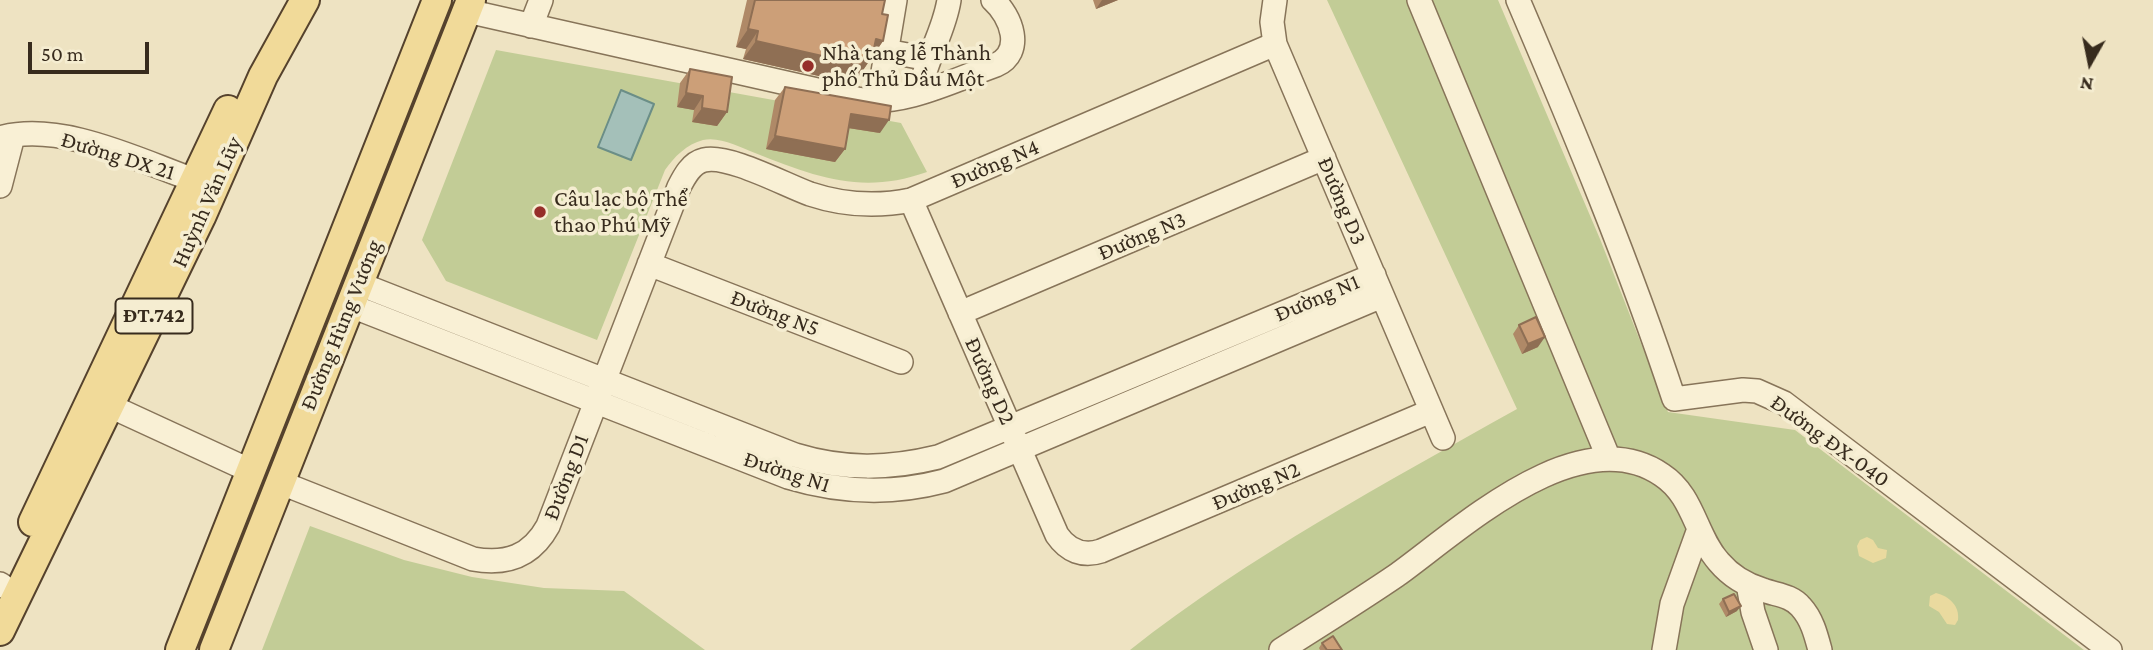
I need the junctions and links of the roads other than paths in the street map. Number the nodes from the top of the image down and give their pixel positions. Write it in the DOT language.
graph roads {
  1 [pos="281,0"];
  2 [pos="305,0"];
  3 [pos="437,0"];
  4 [pos="541,0"];
  5 [pos="895,0"];
  6 [pos="949,0"];
  7 [pos="993,0"];
  8 [pos="1275,0"];
  9 [pos="1419,0"];
  10 [pos="1518,0"];
  11 [pos="469,6"];
  12 [pos="531,26"];
  13 [pos="1275,44"];
  14 [pos="886,51"];
  15 [pos="929,59"];
  16 [pos="920,92"];
  17 [pos="878,102"];
  18 [pos="7,137"];
  19 [pos="1324,158"];
  20 [pos="705,160"];
  21 [pos="194,180"];
  22 [pos="0,186"];
  23 [pos="911,200"];
  24 [pos="649,264"];
  25 [pos="1378,285"];
  26 [pos="353,294"];
  27 [pos="960,313"];
  28 [pos="901,362"];
  29 [pos="600,391"];
  30 [pos="110,406"];
  31 [pos="1431,411"];
  32 [pos="1010,427"];
  33 [pos="1443,438"];
  34 [pos="1019,449"];
  35 [pos="1609,459"];
  36 [pos="251,471"];
  37 [pos="279,482"];
  38 [pos="1699,529"];
  39 [pos="1079,553"];
  40 [pos="1748,584"];
  41 [pos="1,588"];
  42 [pos="0,631"];
  43 [pos="180,650"];
  44 [pos="214,650"];
  45 [pos="1282,650"];
  46 [pos="1664,650"];
  47 [pos="1766,650"];
  48 [pos="1820,650"];
  49 [pos="2110,650"];
  1 -- 21 [label="main road, Huỳnh Văn Lũy / ĐT.742"];
  2 -- 30 [label="main road, Huỳnh Văn Lũy / ĐT.742"];
  3 -- 36 [label="main road, Đường Hùng Vương"];
  4 -- 12 [label="street"];
  5 -- 14 [label="street"];
  6 -- 15 [label="street"];
  7 -- 16 [label="street"];
  8 -- 13 [label="street, Đường D3"];
  9 -- 35 [label="street"];
  10 -- 49 [label="street, Đường ĐX-040"];
  11 -- 12 [label="street"];
  11 -- 26 [label="main road, Đường Hùng Vương"];
  12 -- 17 [label="street"];
  13 -- 19 [label="street, Đường D3"];
  13 -- 23 [label="street, Đường N4"];
  14 -- 15 [label="street"];
  14 -- 17 [label="street"];
  15 -- 16 [label="street"];
  16 -- 17 [label="street"];
  18 -- 21 [label="street, Đường DX 21"];
  18 -- 22 [label="street"];
  19 -- 25 [label="street, Đường D3"];
  19 -- 27 [label="street, Đường N3"];
  20 -- 23 [label="street, Đường N4"];
  20 -- 24 [label="street, Đường D1"];
  21 -- 41 [label="main road, Huỳnh Văn Lũy / ĐT.742"];
  23 -- 27 [label="street, Đường D2"];
  24 -- 28 [label="street, Đường N5"];
  24 -- 29 [label="street, Đường D1"];
  25 -- 31 [label="street, Đường D3"];
  25 -- 32 [label="street, Đường N1"];
  25 -- 34 [label="street, Đường N1"];
  26 -- 29 [label="street, Đường N1"];
  26 -- 37 [label="main road, Đường Hùng Vương"];
  27 -- 32 [label="street, Đường D2"];
  29 -- 32 [label="street, Đường N1"];
  29 -- 34 [label="street, Đường N1"];
  29 -- 37 [label="street, Đường D1"];
  30 -- 36 [label="street"];
  30 -- 42 [label="main road, Huỳnh Văn Lũy / ĐT.742"];
  31 -- 33 [label="street, Đường D3"];
  31 -- 39 [label="street, Đường N2"];
  32 -- 34 [label="street, Đường D2"];
  34 -- 39 [label="street, Đường D2"];
  35 -- 38 [label="street"];
  35 -- 45 [label="street"];
  36 -- 37 [label="main road"];
  36 -- 43 [label="main road, Đường Hùng Vương"];
  37 -- 44 [label="main road, Đường Hùng Vương"];
  38 -- 40 [label="street"];
  38 -- 46 [label="street"];
  40 -- 47 [label="street"];
  40 -- 48 [label="street"];
}
